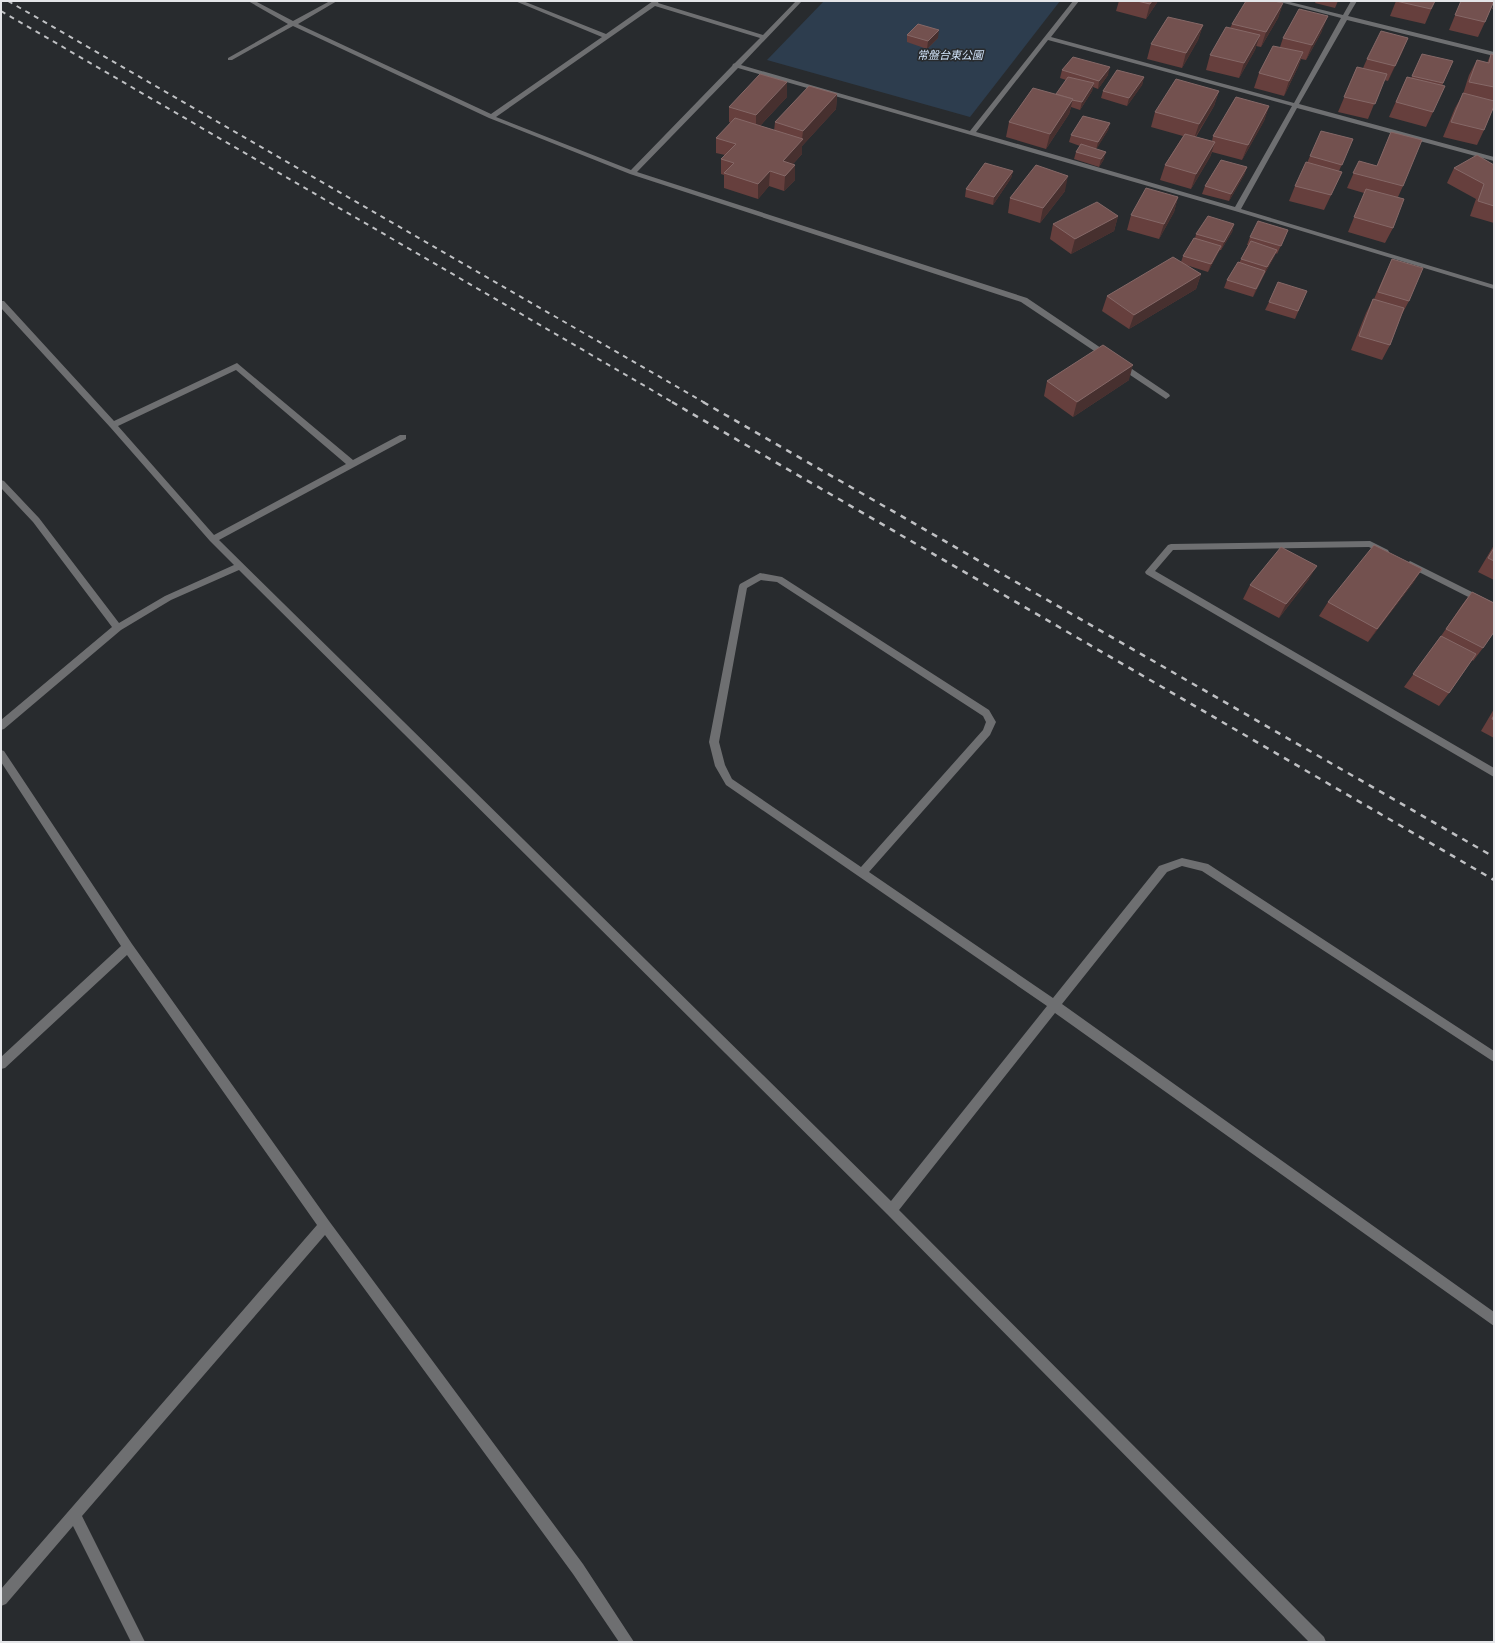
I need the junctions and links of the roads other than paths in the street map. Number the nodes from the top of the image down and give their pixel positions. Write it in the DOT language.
graph roads {
  1 [pos="251,1"];
  2 [pos="334,1"];
  3 [pos="518,1"];
  4 [pos="798,1"];
  5 [pos="1076,1"];
  6 [pos="1279,1"];
  7 [pos="1354,1"];
  8 [pos="655,3"];
  9 [pos="1344,17"];
  10 [pos="293,24"];
  11 [pos="763,36"];
  12 [pos="607,37"];
  13 [pos="1046,38"];
  14 [pos="1494,54"];
  15 [pos="230,59"];
  16 [pos="735,65"];
  17 [pos="1295,106"];
  18 [pos="491,118"];
  19 [pos="972,133"];
  20 [pos="1494,159"];
  21 [pos="632,174"];
  22 [pos="1237,210"];
  23 [pos="1494,287"];
  24 [pos="1,303"];
  25 [pos="1166,396"];
  26 [pos="113,425"];
  27 [pos="403,437"];
  28 [pos="352,464"];
  29 [pos="1,483"];
  30 [pos="212,539"];
  31 [pos="1391,555"];
  32 [pos="1405,562"];
  33 [pos="240,566"];
  34 [pos="1494,607"];
  35 [pos="118,628"];
  36 [pos="1,726"];
  37 [pos="1,754"];
  38 [pos="1494,773"];
  39 [pos="862,873"];
  40 [pos="128,947"];
  41 [pos="1055,1006"];
  42 [pos="1494,1057"];
  43 [pos="1,1064"];
  44 [pos="891,1210"];
  45 [pos="325,1225"];
  46 [pos="1494,1320"];
  47 [pos="74,1515"];
  48 [pos="1,1599"];
  49 [pos="138,1642"];
  50 [pos="627,1642"];
  51 [pos="1319,1642"];
  1 -- 10 [label="street"];
  2 -- 10 [label="street"];
  3 -- 12 [label="street"];
  4 -- 11 [label="street"];
  5 -- 13 [label="street"];
  6 -- 9 [label="street"];
  7 -- 9 [label="street"];
  8 -- 11 [label="street"];
  8 -- 12 [label="street"];
  9 -- 14 [label="street"];
  9 -- 17 [label="street"];
  10 -- 15 [label="street"];
  10 -- 18 [label="street"];
  11 -- 16 [label="street"];
  12 -- 18 [label="street"];
  13 -- 17 [label="street"];
  13 -- 19 [label="street"];
  16 -- 19 [label="street"];
  16 -- 21 [label="street"];
  17 -- 20 [label="street"];
  17 -- 22 [label="street"];
  18 -- 21 [label="street"];
  19 -- 22 [label="street"];
  21 -- 25 [label="street"];
  22 -- 23 [label="street"];
  24 -- 26 [label="street"];
  26 -- 28 [label="street"];
  26 -- 30 [label="street"];
  27 -- 28 [label="street"];
  28 -- 30 [label="street"];
  29 -- 35 [label="street"];
  30 -- 33 [label="street"];
  31 -- 38 [label="street"];
  32 -- 34 [label="street"];
  33 -- 35 [label="street"];
  33 -- 44 [label="street"];
  35 -- 36 [label="street"];
  37 -- 40 [label="street"];
  39 -- 39 [label="street"];
  39 -- 41 [label="street"];
  40 -- 43 [label="street"];
  40 -- 45 [label="street"];
  41 -- 42 [label="street"];
  41 -- 44 [label="street"];
  41 -- 46 [label="street"];
  44 -- 51 [label="street"];
  45 -- 47 [label="street"];
  45 -- 50 [label="street"];
  47 -- 48 [label="street"];
  47 -- 49 [label="street"];
}
